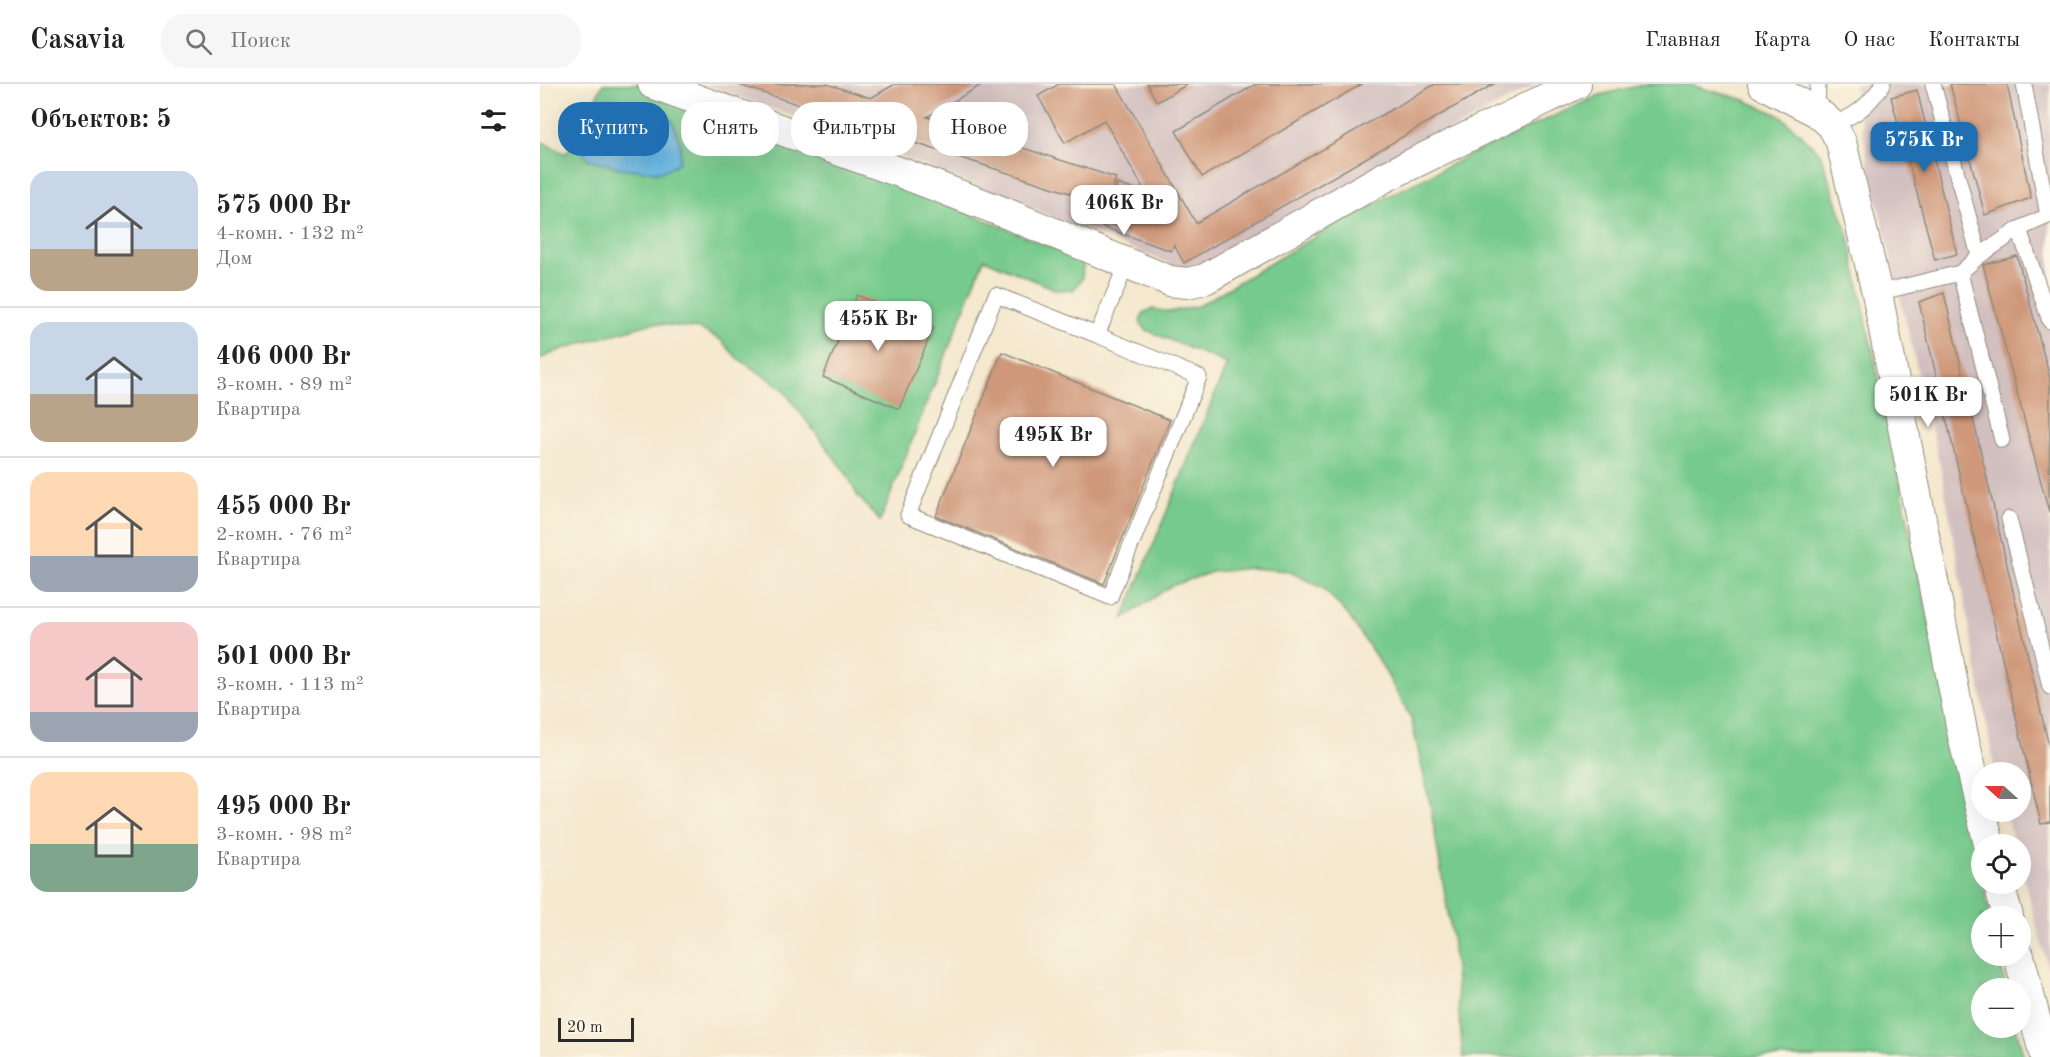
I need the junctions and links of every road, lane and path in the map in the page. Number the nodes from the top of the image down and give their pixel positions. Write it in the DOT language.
graph roads {
  1 [pos="653,84"];
  2 [pos="1576,84"];
  3 [pos="1763,84"];
  4 [pos="1883,84"];
  5 [pos="1933,84"];
  6 [pos="2024,84"];
  7 [pos="1822,107"];
  8 [pos="2049,215"];
  9 [pos="2019,229"];
  10 [pos="1979,256"];
  11 [pos="1127,263"];
  12 [pos="1960,273"];
  13 [pos="1877,293"];
  14 [pos="2050,321"];
  15 [pos="1097,335"];
  16 [pos="2002,440"];
  17 [pos="2009,519"];
  18 [pos="2043,623"];
  19 [pos="2050,687"];
  20 [pos="1987,834"];
  21 [pos="2024,966"];
  22 [pos="2041,1001"];
  23 [pos="2045,1057"];
  1 -- 11 [label="street"];
  2 -- 11 [label="street"];
  3 -- 7 [label="street"];
  4 -- 7 [label="lane"];
  5 -- 10 [label="lane"];
  6 -- 8 [label="lane"];
  7 -- 13 [label="street"];
  8 -- 9 [label="lane"];
  9 -- 10 [label="lane"];
  9 -- 14 [label="lane"];
  10 -- 12 [label="lane"];
  11 -- 15 [label="lane"];
  12 -- 13 [label="lane"];
  12 -- 16 [label="lane"];
  13 -- 20 [label="street"];
  15 -- 15 [label="lane"];
  17 -- 18 [label="lane"];
  18 -- 19 [label="lane"];
  21 -- 22 [label="street"];
  22 -- 23 [label="street"];
}
